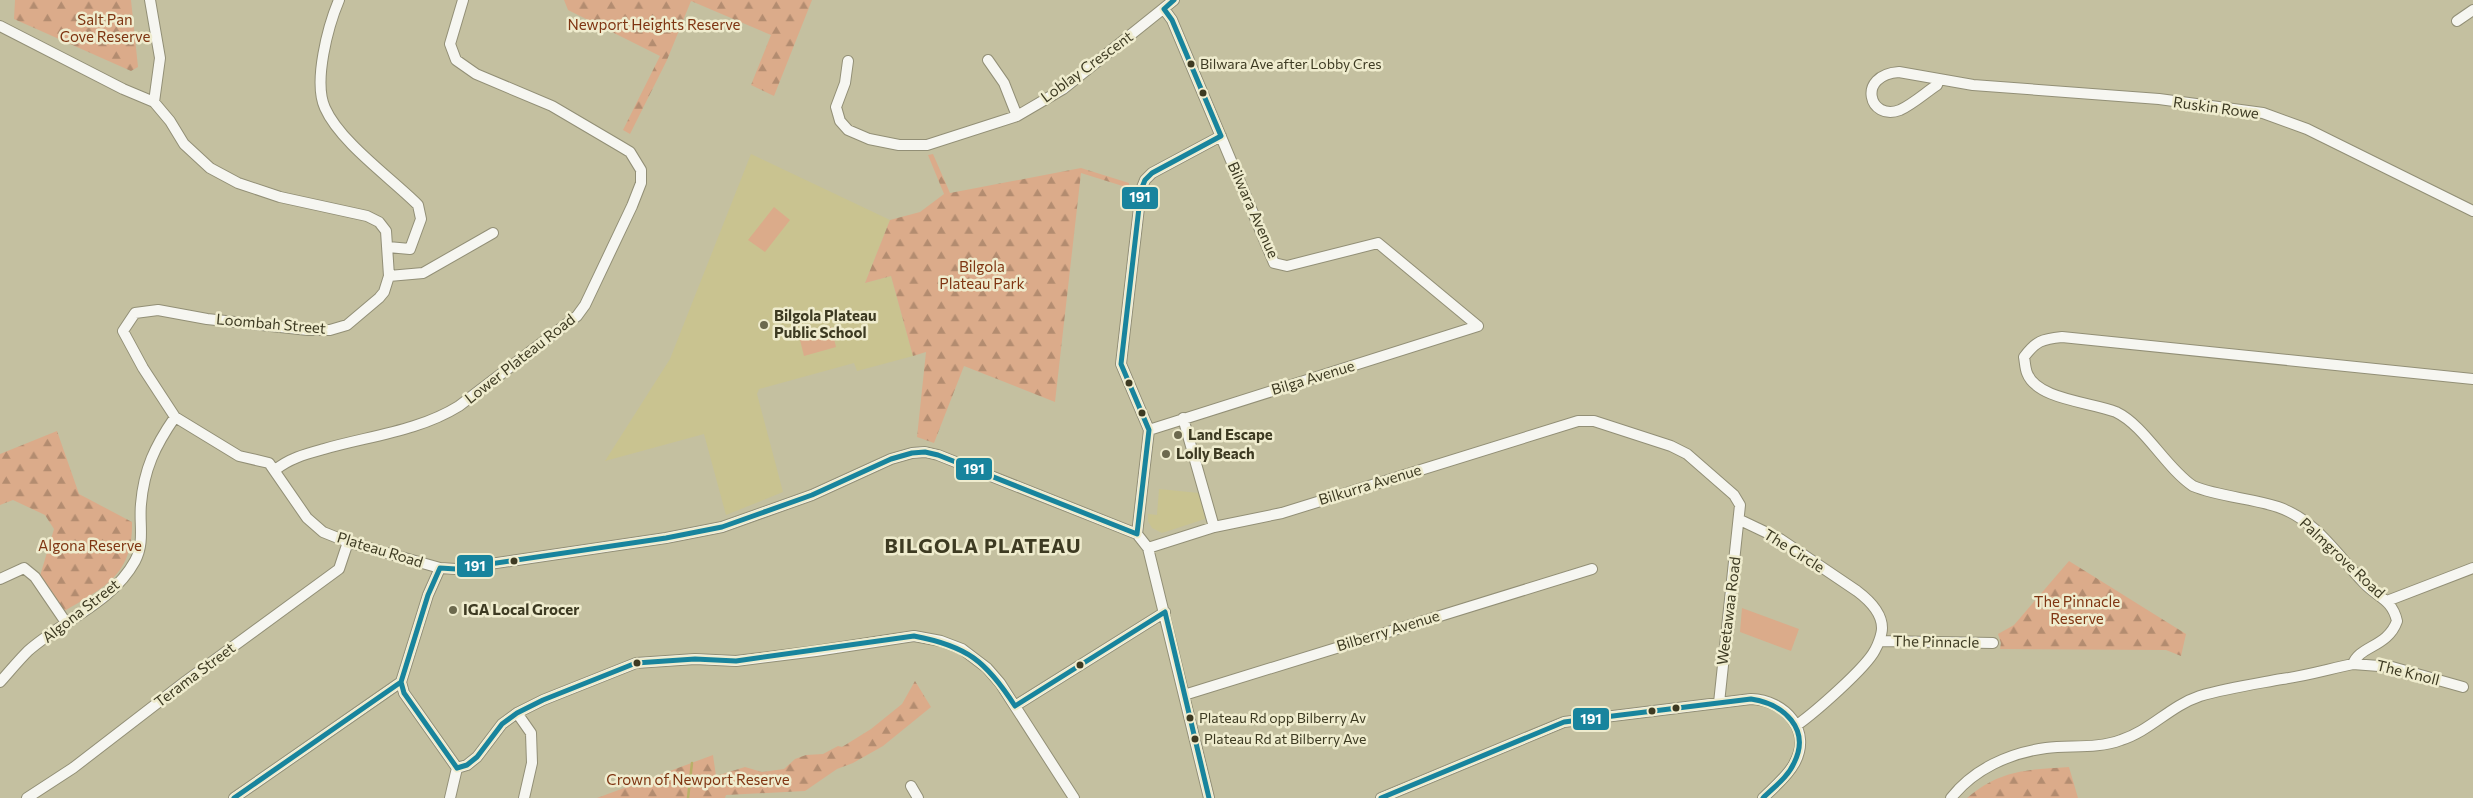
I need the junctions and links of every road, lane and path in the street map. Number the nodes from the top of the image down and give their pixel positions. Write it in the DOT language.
graph roads {
  1 [pos="150,0"];
  2 [pos="339,0"];
  3 [pos="463,0"];
  4 [pos="1174,0"];
  5 [pos="1164,9"];
  6 [pos="2473,10"];
  7 [pos="2457,21"];
  8 [pos="0,26"];
  9 [pos="988,60"];
  10 [pos="848,61"];
  11 [pos="1939,79"];
  12 [pos="154,102"];
  13 [pos="1017,116"];
  14 [pos="1221,136"];
  15 [pos="2473,212"];
  16 [pos="493,232"];
  17 [pos="388,247"];
  18 [pos="389,276"];
  19 [pos="1478,326"];
  20 [pos="2473,379"];
  21 [pos="175,417"];
  22 [pos="1183,418"];
  23 [pos="1149,430"];
  24 [pos="275,470"];
  25 [pos="1740,520"];
  26 [pos="1214,527"];
  27 [pos="1137,534"];
  28 [pos="348,542"];
  29 [pos="1148,548"];
  30 [pos="440,568"];
  31 [pos="2473,568"];
  32 [pos="1592,569"];
  33 [pos="0,578"];
  34 [pos="2387,601"];
  35 [pos="1165,612"];
  36 [pos="67,624"];
  37 [pos="1878,641"];
  38 [pos="1992,642"];
  39 [pos="2353,664"];
  40 [pos="0,682"];
  41 [pos="401,682"];
  42 [pos="2463,687"];
  43 [pos="1184,694"];
  44 [pos="1719,703"];
  45 [pos="1015,706"];
  46 [pos="517,713"];
  47 [pos="1796,725"];
  48 [pos="457,768"];
  49 [pos="911,786"];
  50 [pos="27,798"];
  51 [pos="234,798"];
  52 [pos="450,798"];
  53 [pos="524,798"];
  54 [pos="918,798"];
  55 [pos="1074,798"];
  56 [pos="1209,798"];
  57 [pos="1381,798"];
  58 [pos="1763,798"];
  59 [pos="1951,798"];
  1 -- 12 [label="street"];
  2 -- 17 [label="street"];
  3 -- 24 [label="street, Lower Plateau Road"];
  4 -- 5 [label="street"];
  5 -- 13 [label="street, Loblay Crescent"];
  5 -- 14 [label="street, Bilwara Avenue"];
  6 -- 7 [label="street"];
  8 -- 12 [label="street"];
  9 -- 13 [label="street"];
  10 -- 13 [label="street, Loblay Crescent"];
  11 -- 11 [label="street, Ruskin Rowe"];
  11 -- 15 [label="street, Ruskin Rowe"];
  12 -- 17 [label="street, Loombah Street"];
  14 -- 19 [label="street, Bilwara Avenue"];
  14 -- 23 [label="street"];
  16 -- 18 [label="street"];
  17 -- 18 [label="street, Loombah Street"];
  18 -- 21 [label="street, Loombah Street"];
  19 -- 22 [label="street, Bilga Avenue"];
  20 -- 34 [label="street, Palmgrove Road"];
  21 -- 24 [label="street, Loombah Street"];
  21 -- 36 [label="street, Algona Street"];
  22 -- 23 [label="street, Bilga Avenue"];
  22 -- 26 [label="street"];
  23 -- 27 [label="street"];
  24 -- 28 [label="street, Plateau Road"];
  25 -- 26 [label="street, Bilkurra Avenue"];
  25 -- 37 [label="street, The Circle"];
  25 -- 44 [label="street, Weetawaa Road"];
  26 -- 29 [label="street, Bilkurra Avenue"];
  27 -- 29 [label="street"];
  27 -- 30 [label="street, Plateau Road"];
  28 -- 30 [label="street, Plateau Road"];
  28 -- 50 [label="street, Terama Street"];
  29 -- 35 [label="street"];
  30 -- 41 [label="street"];
  31 -- 34 [label="street"];
  32 -- 43 [label="street, Bilberry Avenue"];
  33 -- 36 [label="street"];
  34 -- 39 [label="street, Palmgrove Road"];
  35 -- 43 [label="street"];
  35 -- 45 [label="street"];
  36 -- 40 [label="street, Algona Street"];
  37 -- 38 [label="street, The Pinnacle"];
  37 -- 47 [label="street, The Circle"];
  39 -- 42 [label="street, The Knoll"];
  39 -- 59 [label="street, Palmgrove Road"];
  41 -- 48 [label="street"];
  41 -- 51 [label="street"];
  43 -- 56 [label="street"];
  44 -- 47 [label="street"];
  44 -- 57 [label="street"];
  45 -- 46 [label="street"];
  45 -- 55 [label="street"];
  46 -- 48 [label="street"];
  46 -- 53 [label="street"];
  47 -- 58 [label="street"];
  48 -- 52 [label="street"];
  49 -- 54 [label="street"];
}
